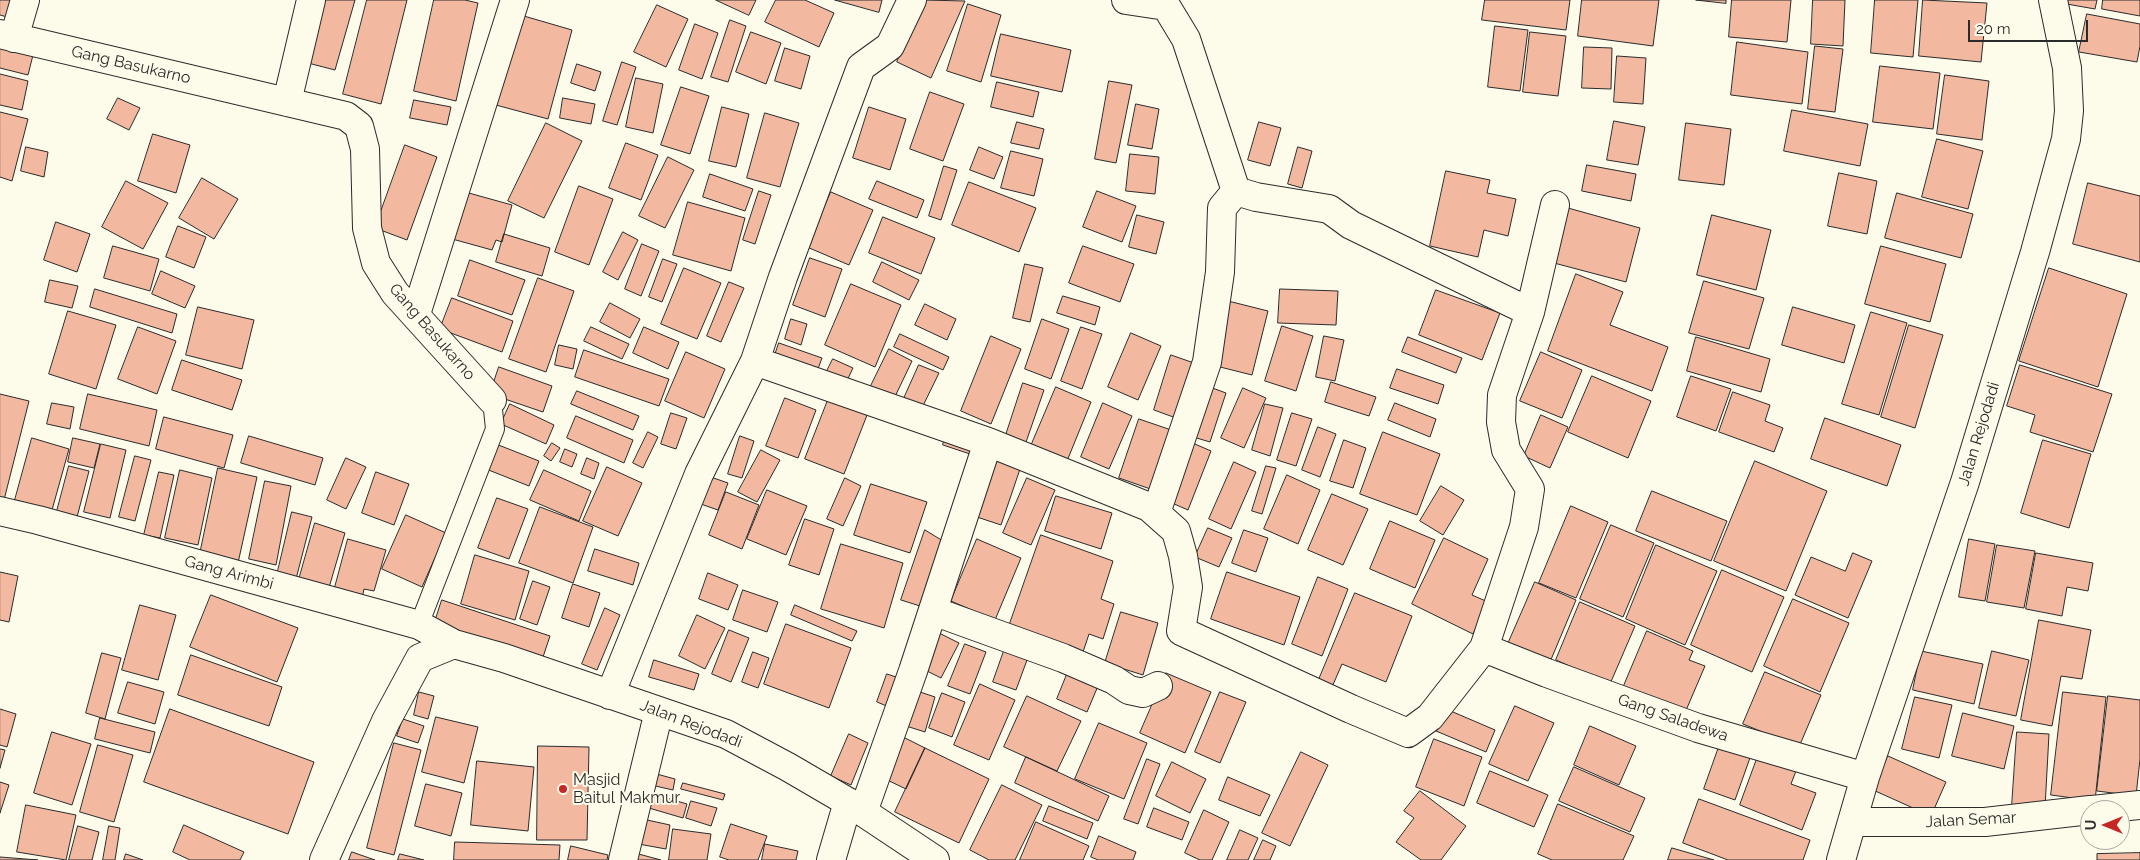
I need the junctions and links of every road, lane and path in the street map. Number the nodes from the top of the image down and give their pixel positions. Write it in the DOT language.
graph roads {
  1 [pos="26,0"];
  2 [pos="311,0"];
  3 [pos="515,0"];
  4 [pos="912,0"];
  5 [pos="1126,0"];
  6 [pos="2053,0"];
  7 [pos="7,36"];
  8 [pos="287,102"];
  9 [pos="1236,190"];
  10 [pos="1555,205"];
  11 [pos="1530,312"];
  12 [pos="416,314"];
  13 [pos="755,361"];
  14 [pos="492,400"];
  15 [pos="988,442"];
  16 [pos="0,511"];
  17 [pos="1156,513"];
  18 [pos="933,611"];
  19 [pos="419,625"];
  20 [pos="454,644"];
  21 [pos="1484,648"];
  22 [pos="1158,686"];
  23 [pos="610,695"];
  24 [pos="659,712"];
  25 [pos="1865,777"];
  26 [pos="856,807"];
  27 [pos="2080,811"];
  28 [pos="1852,822"];
  29 [pos="324,860"];
  30 [pos="623,860"];
  31 [pos="830,860"];
  32 [pos="935,860"];
  33 [pos="1841,860"];
  1 -- 7 [label="street"];
  2 -- 8 [label="street"];
  3 -- 12 [label="street"];
  4 -- 13 [label="street"];
  5 -- 9 [label="street"];
  6 -- 25 [label="street, Jalan Rejodadi"];
  7 -- 8 [label="street, Gang Basukarno"];
  8 -- 12 [label="street, Gang Basukarno"];
  9 -- 11 [label="street"];
  9 -- 17 [label="street"];
  10 -- 11 [label="street"];
  11 -- 21 [label="street"];
  12 -- 14 [label="street, Gang Basukarno"];
  13 -- 15 [label="street"];
  13 -- 23 [label="street"];
  14 -- 19 [label="lane, Gang Basukarno"];
  15 -- 17 [label="street"];
  15 -- 18 [label="street"];
  16 -- 19 [label="street, Gang Arimbi"];
  17 -- 21 [label="street"];
  18 -- 22 [label="street"];
  18 -- 26 [label="street"];
  19 -- 20 [label="street, Gang Arimbi"];
  20 -- 23 [label="street, Jalan Rejodadi"];
  20 -- 29 [label="street"];
  21 -- 25 [label="street, Gang Saladewa"];
  23 -- 24 [label="street, Jalan Rejodadi"];
  24 -- 26 [label="street, Jalan Rejodadi"];
  24 -- 30 [label="street"];
  25 -- 28 [label="street, Jalan Rejodadi"];
  26 -- 31 [label="street"];
  26 -- 32 [label="street, Jalan Rejodadi"];
  27 -- 28 [label="street, Jalan Semar"];
  28 -- 33 [label="street, Jalan Rejodadi"];
}
